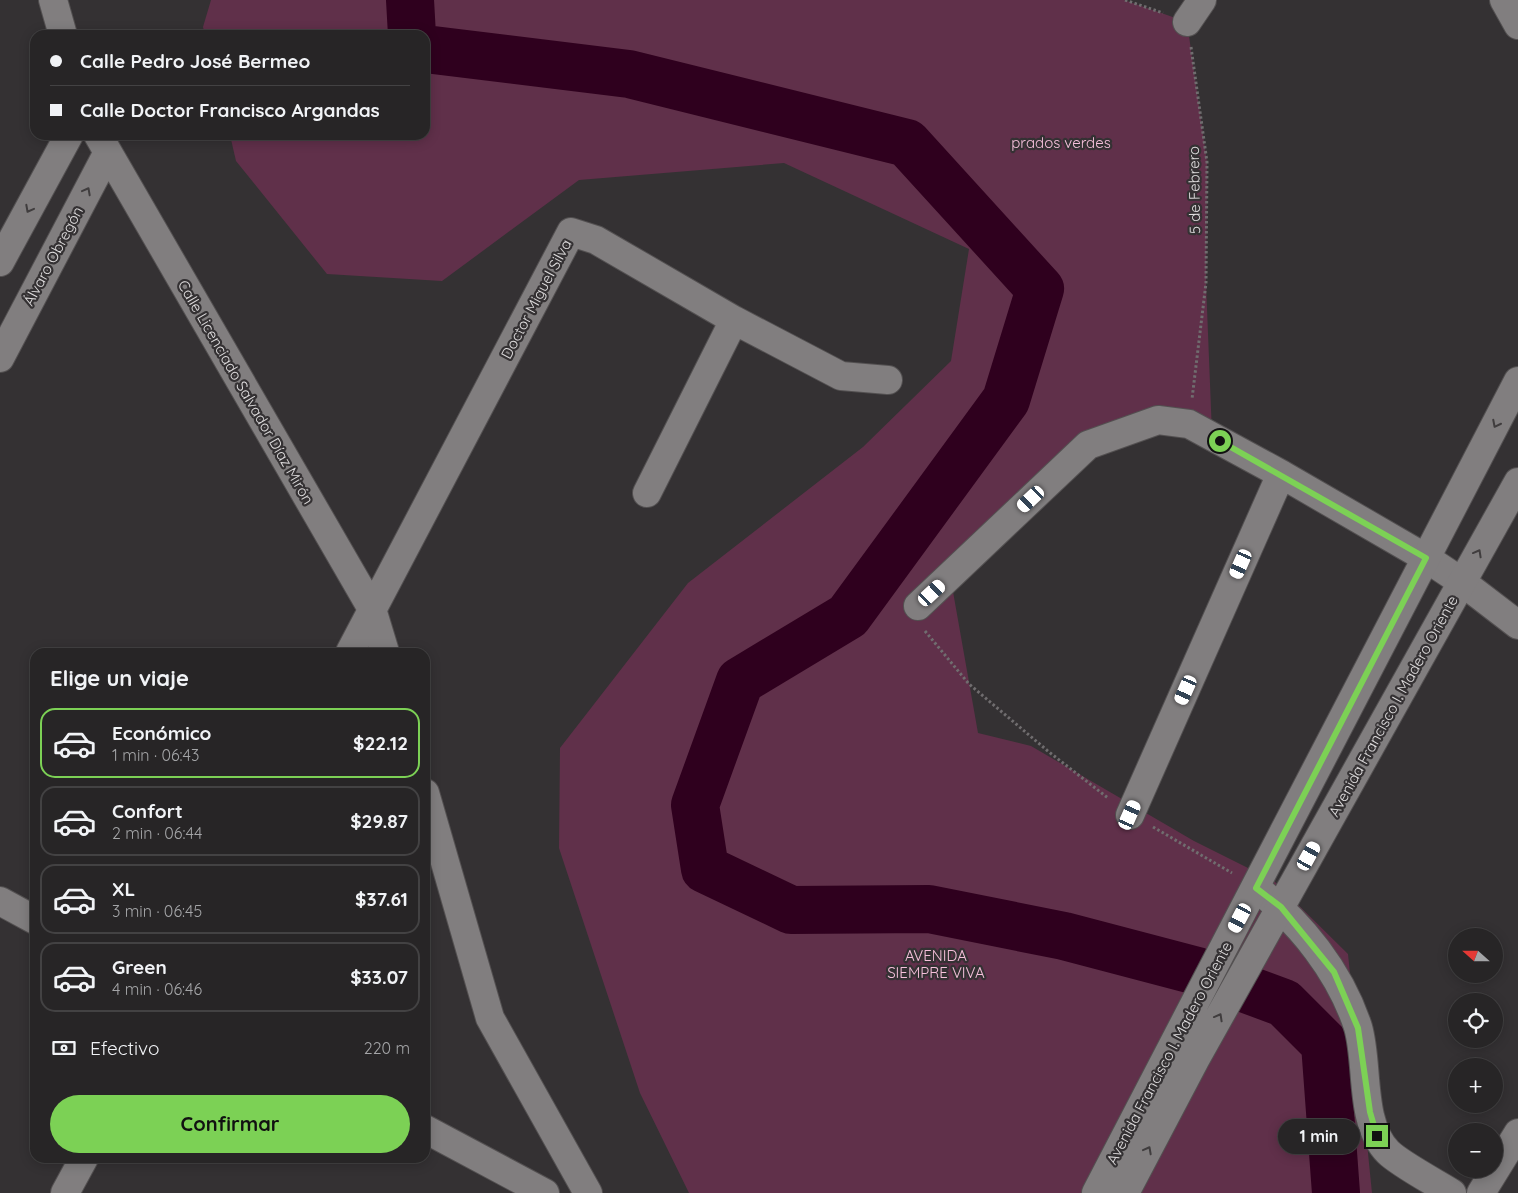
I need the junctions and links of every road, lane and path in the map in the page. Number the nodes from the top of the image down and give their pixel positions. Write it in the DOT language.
graph roads {
  1 [pos="53,0"];
  2 [pos="1125,0"];
  3 [pos="1504,0"];
  4 [pos="1194,11"];
  5 [pos="1518,24"];
  6 [pos="62,30"];
  7 [pos="66,140"];
  8 [pos="102,144"];
  9 [pos="0,262"];
  10 [pos="734,320"];
  11 [pos="0,358"];
  12 [pos="888,380"];
  13 [pos="1518,381"];
  14 [pos="1189,424"];
  15 [pos="1281,474"];
  16 [pos="1518,482"];
  17 [pos="647,493"];
  18 [pos="1426,558"];
  19 [pos="1462,582"];
  20 [pos="918,606"];
  21 [pos="372,609"];
  22 [pos="1518,625"];
  23 [pos="352,648"];
  24 [pos="384,648"];
  25 [pos="430,810"];
  26 [pos="1130,815"];
  27 [pos="1256,888"];
  28 [pos="0,902"];
  29 [pos="1281,907"];
  30 [pos="30,917"];
  31 [pos="1184,1054"];
  32 [pos="430,1132"];
  33 [pos="1518,1133"];
  34 [pos="81,1163"];
  35 [pos="65,1193"];
  36 [pos="546,1193"];
  37 [pos="588,1193"];
  38 [pos="1096,1193"];
  39 [pos="1125,1193"];
  40 [pos="1452,1193"];
  41 [pos="1481,1193"];
  1 -- 6 [label="street"];
  2 -- 4 [label="path, 5 de Febrero"];
  3 -- 5 [label="street"];
  4 -- 14 [label="path, 5 de Febrero"];
  7 -- 9 [label="street, one-way"];
  11 -- 8 [label="street, Álvaro Obregón, one-way"];
  8 -- 21 [label="street, Calle Licenciado Salvador Díaz Mirón"];
  10 -- 12 [label="street, Doctor Miguel Silva"];
  10 -- 17 [label="street"];
  10 -- 21 [label="street, Doctor Miguel Silva"];
  13 -- 18 [label="street, Avenida Francisco I. Madero Oriente, one-way"];
  14 -- 15 [label="street"];
  14 -- 20 [label="street"];
  15 -- 18 [label="street"];
  15 -- 26 [label="street"];
  19 -- 16 [label="street, Avenida Francisco I. Madero Oriente, one-way"];
  18 -- 19 [label="street"];
  18 -- 27 [label="street, Avenida Francisco I. Madero Oriente"];
  19 -- 22 [label="street"];
  19 -- 29 [label="street, Avenida Francisco I. Madero Oriente"];
  20 -- 26 [label="path"];
  21 -- 23 [label="street, Doctor Miguel Silva"];
  21 -- 24 [label="street, Calle Licenciado Salvador Díaz Mirón"];
  25 -- 37 [label="street"];
  26 -- 27 [label="path"];
  27 -- 29 [label="street"];
  27 -- 31 [label="street, Avenida Francisco I. Madero Oriente"];
  28 -- 30 [label="street"];
  31 -- 29 [label="street, Avenida Francisco I. Madero Oriente, one-way"];
  29 -- 40 [label="street"];
  31 -- 38 [label="street, Avenida Francisco I. Madero Oriente"];
  39 -- 31 [label="street, Avenida Francisco I. Madero Oriente, one-way"];
  32 -- 36 [label="street"];
  33 -- 41 [label="street"];
  34 -- 35 [label="street"];
}
